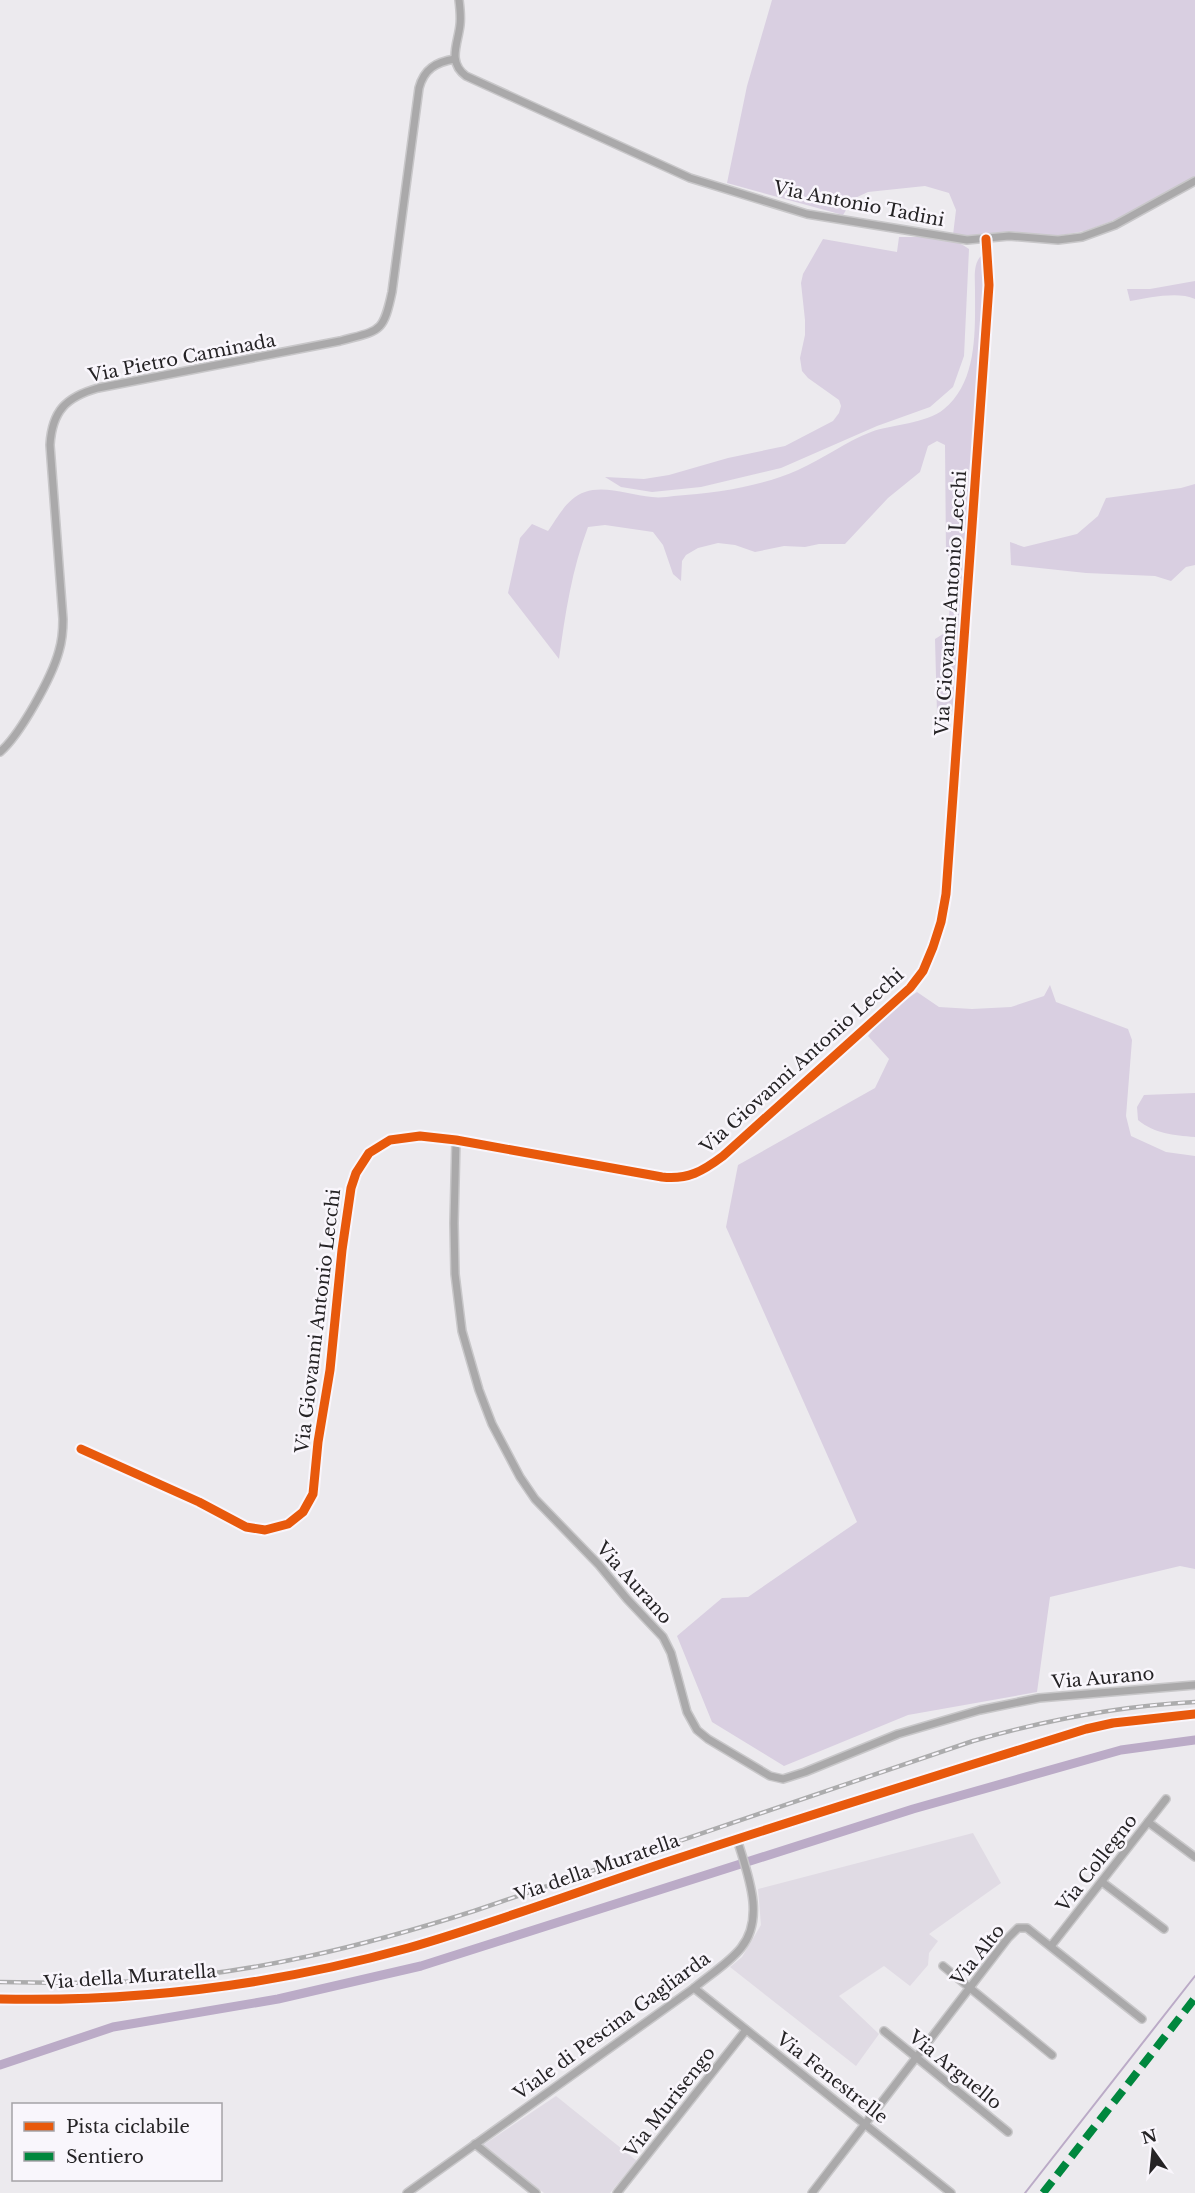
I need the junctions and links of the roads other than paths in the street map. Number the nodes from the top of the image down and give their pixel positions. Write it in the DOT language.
graph roads {
  1 [pos="459,0"];
  2 [pos="455,59"];
  3 [pos="1195,181"];
  4 [pos="986,239"];
  5 [pos="0,752"];
  6 [pos="456,1140"];
  7 [pos="81,1449"];
  8 [pos="1195,1685"];
  9 [pos="1195,1714"];
  10 [pos="1166,1799"];
  11 [pos="1148,1822"];
  12 [pos="737,1839"];
  13 [pos="1195,1857"];
  14 [pos="1102,1882"];
  15 [pos="1164,1929"];
  16 [pos="1051,1947"];
  17 [pos="943,1966"];
  18 [pos="694,1988"];
  19 [pos="970,1988"];
  20 [pos="0,1999"];
  21 [pos="1142,2019"];
  22 [pos="746,2030"];
  23 [pos="884,2031"];
  24 [pos="1052,2055"];
  25 [pos="916,2057"];
  26 [pos="866,2123"];
  27 [pos="1008,2132"];
  28 [pos="475,2144"];
  29 [pos="407,2193"];
  30 [pos="536,2193"];
  31 [pos="618,2193"];
  32 [pos="812,2193"];
  33 [pos="951,2193"];
  1 -- 2 [label="street"];
  2 -- 4 [label="street, Via Antonio Tadini"];
  2 -- 5 [label="street, Via Pietro Caminada"];
  3 -- 4 [label="street, Via Antonio Tadini"];
  4 -- 6 [label="street, Via Giovanni Antonio Lecchi"];
  6 -- 7 [label="street, Via Giovanni Antonio Lecchi"];
  6 -- 8 [label="street, Via Aurano"];
  9 -- 12 [label="street, Via della Muratella"];
  10 -- 11 [label="street, Via Collegno"];
  11 -- 13 [label="street"];
  11 -- 14 [label="street, Via Collegno"];
  12 -- 18 [label="street, Viale di Pescina Gagliarda"];
  12 -- 20 [label="street, Via della Muratella"];
  14 -- 15 [label="street"];
  14 -- 16 [label="street, Via Collegno"];
  16 -- 19 [label="street, Via Alto"];
  16 -- 21 [label="street, Via Alto"];
  17 -- 19 [label="street"];
  18 -- 22 [label="street, Via Fenestrelle"];
  18 -- 28 [label="street, Viale di Pescina Gagliarda"];
  19 -- 24 [label="street"];
  19 -- 25 [label="street, Via Alto"];
  22 -- 26 [label="street, Via Fenestrelle"];
  22 -- 31 [label="street, Via Murisengo"];
  23 -- 25 [label="street, Via Arguello"];
  25 -- 26 [label="street, Via Alto"];
  25 -- 27 [label="street, Via Arguello"];
  26 -- 32 [label="street, Via Alto"];
  26 -- 33 [label="street, Via Fenestrelle"];
  28 -- 29 [label="street, Viale di Pescina Gagliarda"];
  28 -- 30 [label="street"];
}
